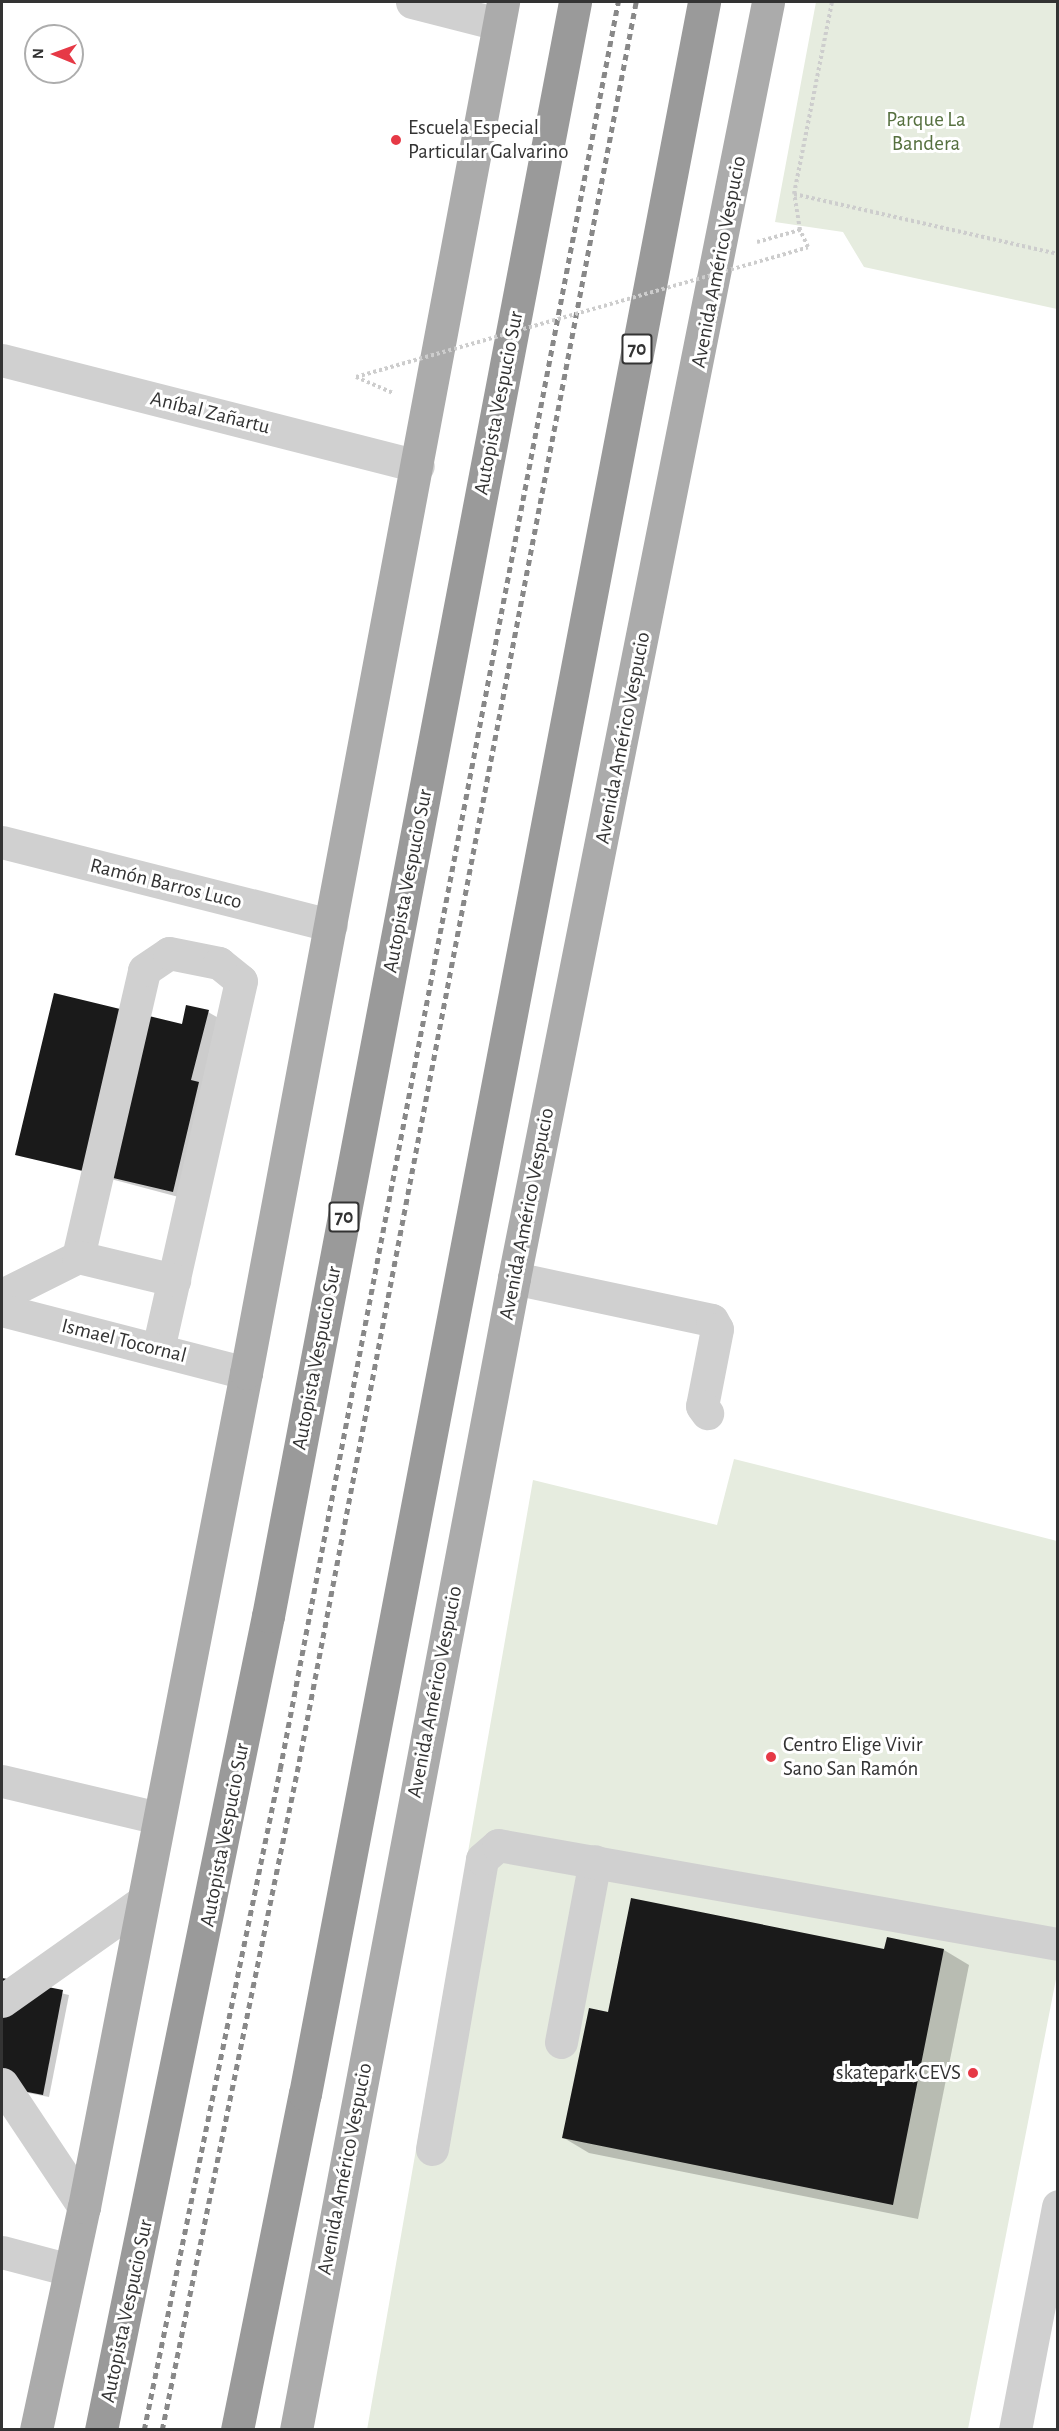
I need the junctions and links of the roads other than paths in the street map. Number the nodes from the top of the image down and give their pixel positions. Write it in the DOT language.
graph roads {
  1 [pos="412,2"];
  2 [pos="575,2"];
  3 [pos="704,2"];
  4 [pos="715,2"];
  5 [pos="768,2"];
  6 [pos="500,13"];
  7 [pos="686,92"];
  8 [pos="2,360"];
  9 [pos="418,466"];
  10 [pos="2,842"];
  11 [pos="331,925"];
  12 [pos="78,1257"];
  13 [pos="513,1278"];
  14 [pos="174,1280"];
  15 [pos="2,1295"];
  16 [pos="2,1310"];
  17 [pos="158,1350"];
  18 [pos="246,1373"];
  19 [pos="707,1413"];
  20 [pos="2,1781"];
  21 [pos="159,1818"];
  22 [pos="596,1861"];
  23 [pos="142,1902"];
  24 [pos="1058,1944"];
  25 [pos="2,2001"];
  26 [pos="561,2042"];
  27 [pos="2,2084"];
  28 [pos="432,2149"];
  29 [pos="1058,2206"];
  30 [pos="84,2207"];
  31 [pos="2,2252"];
  32 [pos="70,2270"];
  33 [pos="36,2430"];
  34 [pos="101,2430"];
  35 [pos="237,2430"];
  36 [pos="296,2430"];
  37 [pos="1015,2430"];
  1 -- 6 [label="street"];
  2 -- 34 [label="highway, Autopista Vespucio Sur / 70"];
  3 -- 7 [label="highway, 70"];
  4 -- 7 [label="highway"];
  5 -- 13 [label="main road, Avenida Américo Vespucio"];
  6 -- 9 [label="main road"];
  7 -- 35 [label="highway, 70"];
  8 -- 9 [label="street, Aníbal Zañartu"];
  9 -- 11 [label="main road"];
  10 -- 11 [label="street, Ramón Barros Luco"];
  11 -- 18 [label="main road"];
  12 -- 14 [label="street"];
  12 -- 14 [label="street"];
  12 -- 15 [label="street"];
  13 -- 19 [label="street"];
  13 -- 36 [label="main road, Avenida Américo Vespucio"];
  14 -- 17 [label="street"];
  16 -- 17 [label="street, Ismael Tocornal"];
  17 -- 18 [label="street, Ismael Tocornal"];
  18 -- 21 [label="main road"];
  20 -- 21 [label="street"];
  21 -- 23 [label="main road"];
  22 -- 24 [label="street"];
  22 -- 26 [label="street"];
  22 -- 28 [label="street"];
  23 -- 25 [label="street"];
  23 -- 30 [label="main road"];
  27 -- 30 [label="street"];
  29 -- 37 [label="street"];
  30 -- 32 [label="main road"];
  31 -- 32 [label="street"];
  32 -- 33 [label="main road"];
}
